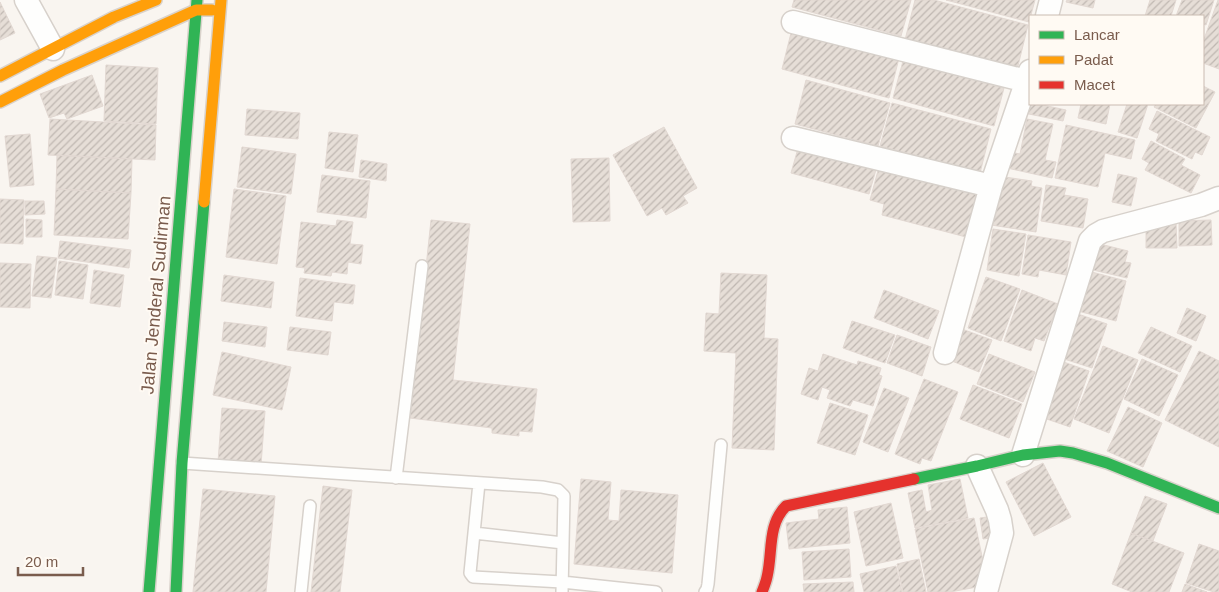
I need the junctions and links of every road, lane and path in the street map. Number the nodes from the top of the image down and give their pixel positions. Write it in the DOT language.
graph roads {
  1 [pos="26,0"];
  2 [pos="156,0"];
  3 [pos="1051,0"];
  4 [pos="196,5"];
  5 [pos="221,5"];
  6 [pos="1047,15"];
  7 [pos="793,22"];
  8 [pos="54,49"];
  9 [pos="0,76"];
  10 [pos="1028,76"];
  11 [pos="0,102"];
  12 [pos="793,138"];
  13 [pos="991,186"];
  14 [pos="1219,198"];
  15 [pos="422,266"];
  16 [pos="945,353"];
  17 [pos="721,445"];
  18 [pos="1023,455"];
  19 [pos="182,463"];
  20 [pos="977,466"];
  21 [pos="396,478"];
  22 [pos="479,483"];
  23 [pos="310,506"];
  24 [pos="1219,508"];
  25 [pos="474,533"];
  26 [pos="563,543"];
  27 [pos="562,587"];
  28 [pos="149,592"];
  29 [pos="176,592"];
  30 [pos="301,592"];
  31 [pos="656,592"];
  32 [pos="705,592"];
  33 [pos="762,592"];
  34 [pos="986,592"];
  1 -- 8 [label="street"];
  2 -- 8 [label="main road"];
  3 -- 6 [label="street"];
  4 -- 5 [label="main road"];
  4 -- 11 [label="main road"];
  4 -- 28 [label="main road, Jalan Jenderal Sudirman"];
  5 -- 19 [label="main road"];
  7 -- 10 [label="street"];
  8 -- 9 [label="main road"];
  10 -- 13 [label="street"];
  12 -- 13 [label="street"];
  13 -- 16 [label="street"];
  14 -- 18 [label="street"];
  15 -- 21 [label="lane"];
  17 -- 32 [label="lane"];
  18 -- 20 [label="main road"];
  18 -- 24 [label="main road"];
  19 -- 21 [label="lane"];
  19 -- 29 [label="main road"];
  20 -- 33 [label="main road"];
  20 -- 34 [label="street"];
  21 -- 22 [label="lane"];
  22 -- 25 [label="lane"];
  22 -- 26 [label="lane"];
  23 -- 30 [label="lane"];
  25 -- 26 [label="lane"];
  25 -- 27 [label="lane"];
  26 -- 27 [label="lane"];
  27 -- 31 [label="lane"];
}
